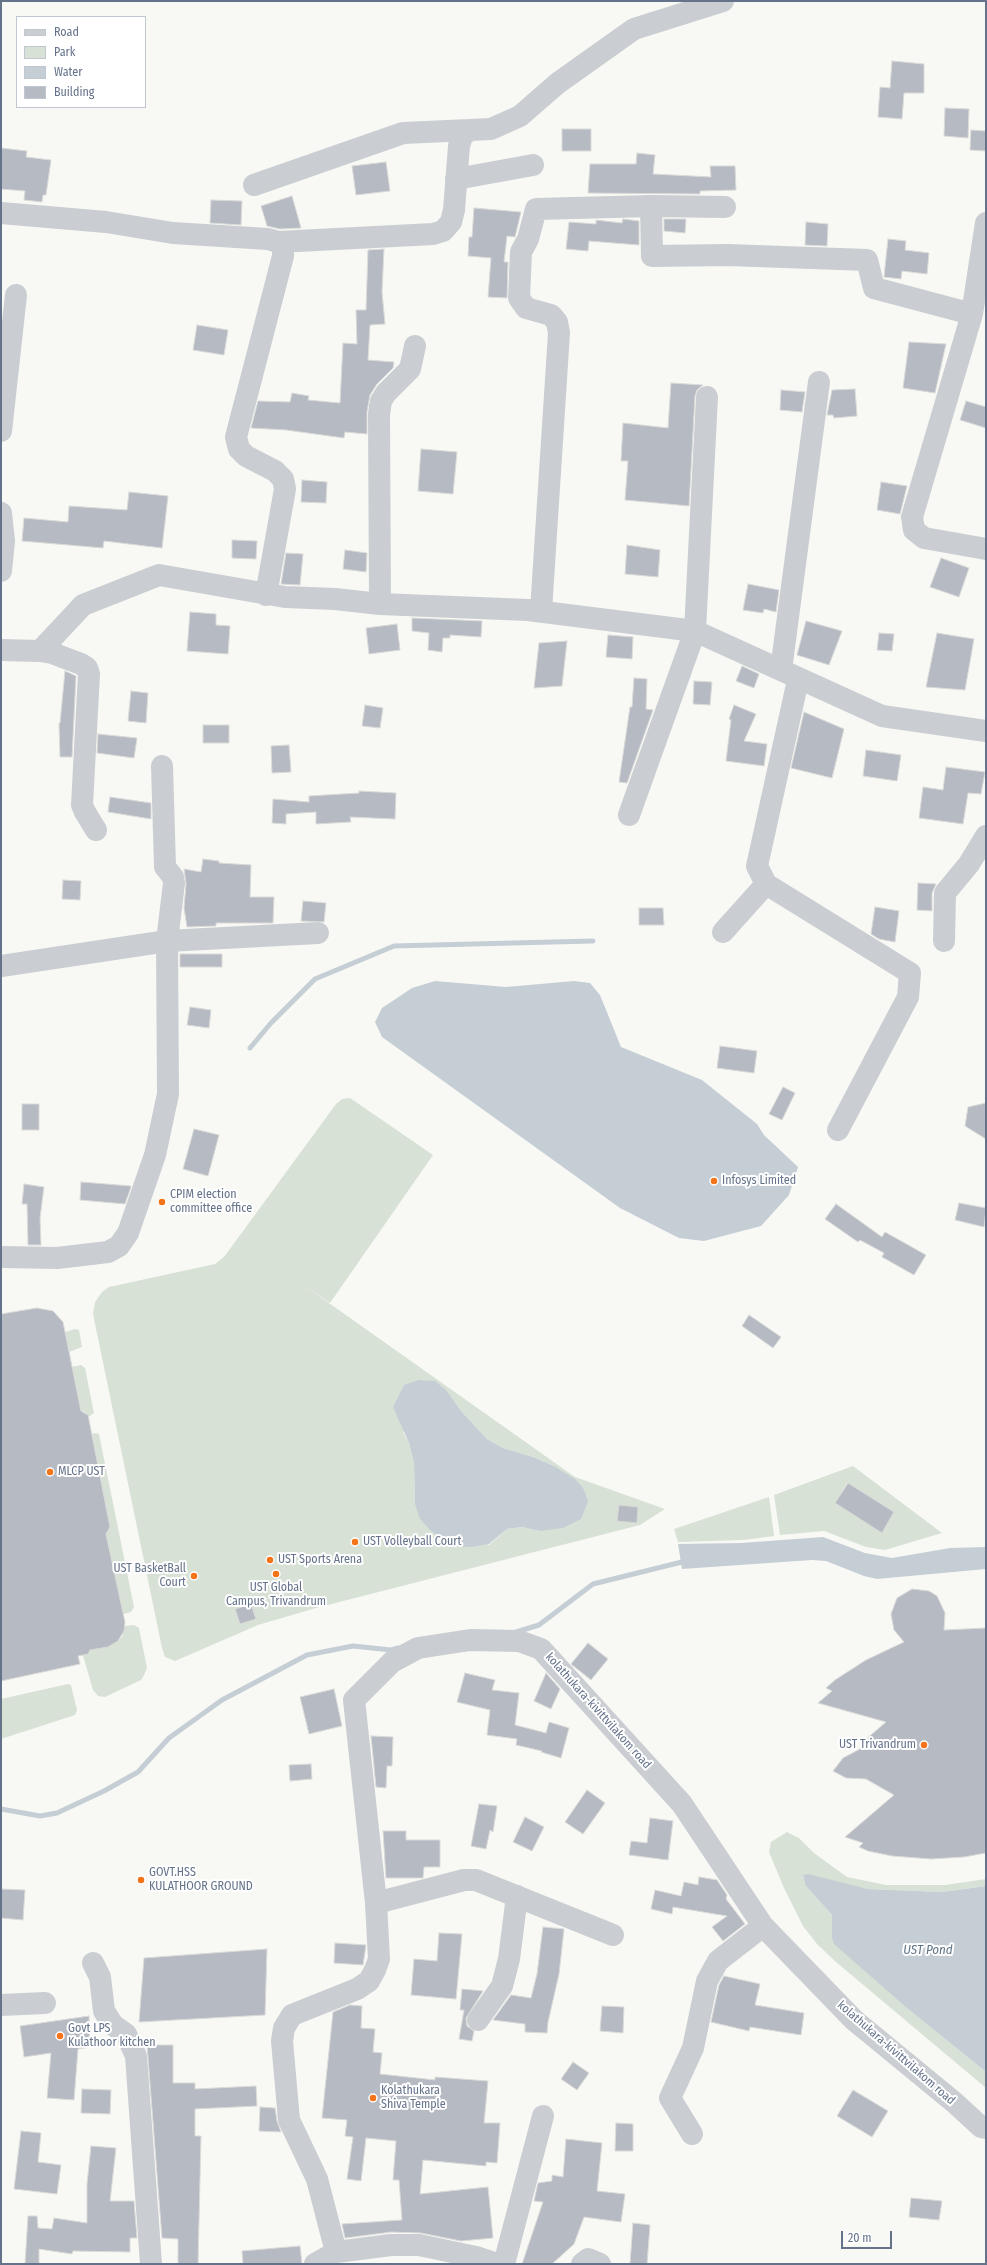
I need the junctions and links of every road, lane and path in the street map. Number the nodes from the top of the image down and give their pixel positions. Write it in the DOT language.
graph roads {
  1 [pos="723,1"];
  2 [pos="470,130"];
  3 [pos="533,166"];
  4 [pos="456,179"];
  5 [pos="254,185"];
  6 [pos="651,206"];
  7 [pos="725,208"];
  8 [pos="1,212"];
  9 [pos="986,224"];
  10 [pos="278,242"];
  11 [pos="16,294"];
  12 [pos="972,314"];
  13 [pos="415,346"];
  14 [pos="819,382"];
  15 [pos="707,397"];
  16 [pos="1,431"];
  17 [pos="1,513"];
  18 [pos="986,549"];
  19 [pos="1,571"];
  20 [pos="266,595"];
  21 [pos="380,604"];
  22 [pos="541,612"];
  23 [pos="695,631"];
  24 [pos="1,650"];
  25 [pos="40,651"];
  26 [pos="789,675"];
  27 [pos="986,731"];
  28 [pos="162,766"];
  29 [pos="629,815"];
  30 [pos="96,830"];
  31 [pos="986,836"];
  32 [pos="766,884"];
  33 [pos="723,932"];
  34 [pos="318,933"];
  35 [pos="167,941"];
  36 [pos="944,941"];
  37 [pos="1,966"];
  38 [pos="838,1130"];
  39 [pos="1,1257"];
  40 [pos="517,1896"];
  41 [pos="376,1902"];
  42 [pos="763,1926"];
  43 [pos="613,1935"];
  44 [pos="93,1963"];
  45 [pos="45,2003"];
  46 [pos="1,2005"];
  47 [pos="478,2020"];
  48 [pos="543,2116"];
  49 [pos="986,2128"];
  50 [pos="692,2134"];
  51 [pos="336,2252"];
  52 [pos="476,2261"];
  53 [pos="151,2264"];
  54 [pos="315,2264"];
  55 [pos="497,2264"];
  56 [pos="504,2264"];
  57 [pos="582,2264"];
  58 [pos="600,2264"];
  1 -- 2 [label="street"];
  2 -- 4 [label="street"];
  2 -- 5 [label="street"];
  3 -- 4 [label="street"];
  4 -- 10 [label="street"];
  6 -- 7 [label="street"];
  6 -- 12 [label="street"];
  6 -- 22 [label="street"];
  8 -- 10 [label="street"];
  9 -- 12 [label="street"];
  10 -- 20 [label="street"];
  11 -- 16 [label="street"];
  12 -- 18 [label="street"];
  13 -- 21 [label="street"];
  14 -- 26 [label="street"];
  15 -- 23 [label="street"];
  17 -- 19 [label="street"];
  20 -- 21 [label="street"];
  20 -- 25 [label="street"];
  21 -- 22 [label="street"];
  22 -- 23 [label="street"];
  23 -- 26 [label="street"];
  23 -- 29 [label="street"];
  24 -- 25 [label="street"];
  25 -- 30 [label="street"];
  26 -- 27 [label="street"];
  26 -- 32 [label="street"];
  28 -- 35 [label="street"];
  31 -- 36 [label="street"];
  32 -- 33 [label="street"];
  32 -- 38 [label="street"];
  34 -- 35 [label="street"];
  35 -- 37 [label="street"];
  35 -- 39 [label="street"];
  40 -- 41 [label="street"];
  40 -- 43 [label="street"];
  40 -- 47 [label="street"];
  41 -- 42 [label="street, kolathukara-kivittvilakom road"];
  41 -- 51 [label="street, kolathukara-kivittvilakom road"];
  42 -- 49 [label="street, kolathukara-kivittvilakom road"];
  42 -- 50 [label="street"];
  44 -- 53 [label="street"];
  45 -- 46 [label="street"];
  48 -- 56 [label="street"];
  51 -- 52 [label="street"];
  51 -- 54 [label="street"];
  52 -- 55 [label="street"];
  57 -- 58 [label="street"];
}
